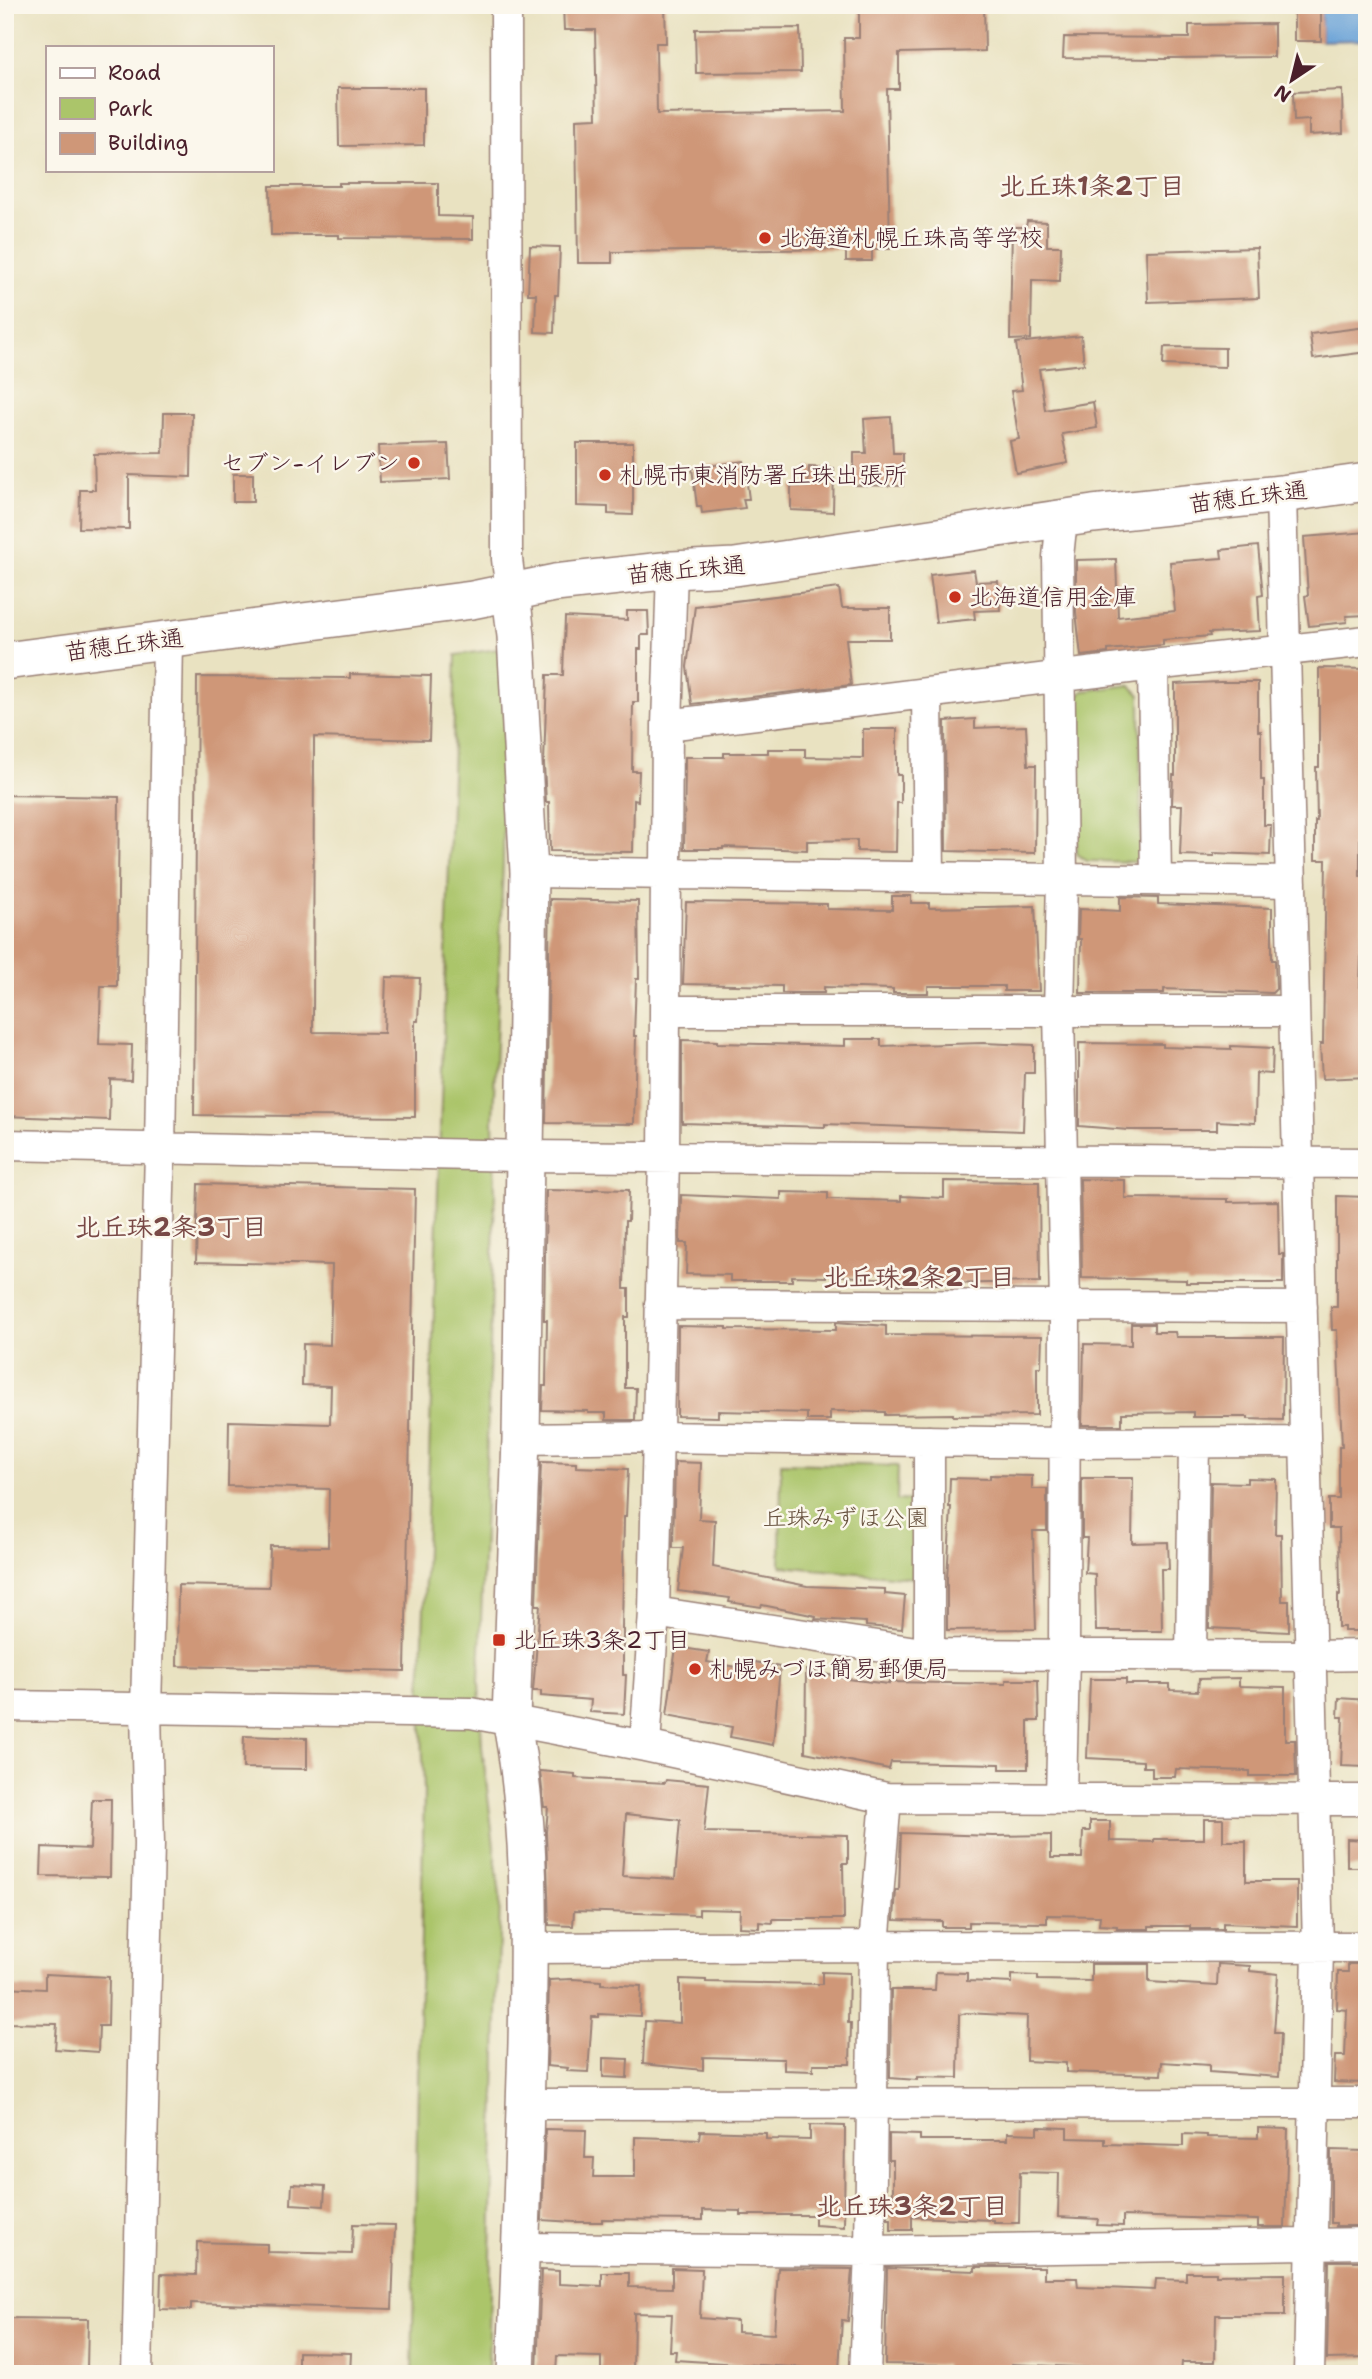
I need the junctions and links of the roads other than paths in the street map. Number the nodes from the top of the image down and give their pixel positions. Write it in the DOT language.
graph roads {
  1 [pos="506,5"];
  2 [pos="1367,482"];
  3 [pos="1282,494"];
  4 [pos="1062,518"];
  5 [pos="672,570"];
  6 [pos="511,593"];
  7 [pos="168,639"];
  8 [pos="1367,641"];
  9 [pos="1285,649"];
  10 [pos="5,662"];
  11 [pos="1153,665"];
  12 [pos="1060,677"];
  13 [pos="928,693"];
  14 [pos="667,725"];
  15 [pos="529,872"];
  16 [pos="666,872"];
  17 [pos="929,876"];
  18 [pos="1062,878"];
  19 [pos="1156,880"];
  20 [pos="1291,882"];
  21 [pos="665,1011"];
  22 [pos="1059,1011"];
  23 [pos="1294,1011"];
  24 [pos="5,1145"];
  25 [pos="160,1150"];
  26 [pos="524,1156"];
  27 [pos="664,1157"];
  28 [pos="1063,1161"];
  29 [pos="1367,1163"];
  30 [pos="1298,1164"];
  31 [pos="660,1304"];
  32 [pos="1065,1306"];
  33 [pos="1302,1307"];
  34 [pos="657,1437"];
  35 [pos="521,1439"];
  36 [pos="929,1441"];
  37 [pos="1305,1442"];
  38 [pos="1065,1443"];
  39 [pos="1194,1443"];
  40 [pos="654,1612"];
  41 [pos="929,1654"];
  42 [pos="1064,1655"];
  43 [pos="1367,1655"];
  44 [pos="1191,1656"];
  45 [pos="1311,1656"];
  46 [pos="5,1706"];
  47 [pos="146,1709"];
  48 [pos="511,1719"];
  49 [pos="645,1746"];
  50 [pos="886,1798"];
  51 [pos="1061,1798"];
  52 [pos="1314,1799"];
  53 [pos="1367,1800"];
  54 [pos="874,1946"];
  55 [pos="1318,1947"];
  56 [pos="1367,1947"];
  57 [pos="529,1948"];
  58 [pos="1316,2103"];
  59 [pos="1367,2103"];
  60 [pos="525,2104"];
  61 [pos="871,2105"];
  62 [pos="1312,2243"];
  63 [pos="1367,2243"];
  64 [pos="520,2248"];
  65 [pos="870,2251"];
  66 [pos="137,2374"];
  67 [pos="516,2374"];
  68 [pos="864,2374"];
  69 [pos="1309,2374"];
  1 -- 6 [label="street"];
  2 -- 3 [label="street, 苗穂丘珠通"];
  3 -- 4 [label="street, 苗穂丘珠通"];
  3 -- 9 [label="street"];
  4 -- 5 [label="street, 苗穂丘珠通"];
  4 -- 12 [label="street"];
  5 -- 6 [label="street, 苗穂丘珠通"];
  5 -- 14 [label="street"];
  6 -- 7 [label="street, 苗穂丘珠通"];
  6 -- 15 [label="street"];
  7 -- 10 [label="street, 苗穂丘珠通"];
  7 -- 25 [label="street"];
  8 -- 9 [label="street"];
  9 -- 11 [label="street"];
  9 -- 20 [label="street"];
  11 -- 12 [label="street"];
  11 -- 19 [label="street"];
  12 -- 13 [label="street"];
  12 -- 18 [label="street"];
  13 -- 14 [label="street"];
  13 -- 17 [label="street"];
  14 -- 16 [label="street"];
  15 -- 16 [label="street"];
  15 -- 26 [label="street"];
  16 -- 17 [label="street"];
  16 -- 21 [label="street"];
  17 -- 18 [label="street"];
  18 -- 19 [label="street"];
  18 -- 22 [label="street"];
  19 -- 20 [label="street"];
  20 -- 23 [label="street"];
  21 -- 22 [label="street"];
  21 -- 27 [label="street"];
  22 -- 23 [label="street"];
  22 -- 28 [label="street"];
  23 -- 30 [label="street"];
  24 -- 25 [label="street"];
  25 -- 26 [label="street"];
  25 -- 47 [label="street"];
  26 -- 27 [label="street"];
  26 -- 35 [label="street"];
  27 -- 28 [label="street"];
  27 -- 31 [label="street"];
  28 -- 30 [label="street"];
  28 -- 32 [label="street"];
  29 -- 30 [label="street"];
  30 -- 33 [label="street"];
  31 -- 32 [label="street"];
  31 -- 34 [label="street"];
  32 -- 33 [label="street"];
  32 -- 38 [label="street"];
  33 -- 37 [label="street"];
  34 -- 35 [label="street"];
  34 -- 36 [label="street"];
  34 -- 40 [label="street"];
  35 -- 48 [label="street"];
  36 -- 38 [label="street"];
  36 -- 41 [label="street"];
  37 -- 39 [label="street"];
  37 -- 45 [label="street"];
  38 -- 39 [label="street"];
  38 -- 42 [label="street"];
  39 -- 44 [label="street"];
  40 -- 41 [label="street"];
  40 -- 49 [label="street"];
  41 -- 42 [label="street"];
  42 -- 44 [label="street"];
  42 -- 51 [label="street"];
  43 -- 45 [label="street"];
  44 -- 45 [label="street"];
  45 -- 52 [label="street"];
  46 -- 47 [label="street"];
  47 -- 48 [label="street"];
  47 -- 66 [label="street"];
  48 -- 49 [label="street"];
  48 -- 57 [label="street"];
  49 -- 50 [label="street"];
  50 -- 51 [label="street"];
  50 -- 54 [label="street"];
  51 -- 52 [label="street"];
  52 -- 53 [label="street"];
  52 -- 55 [label="street"];
  54 -- 55 [label="street"];
  54 -- 57 [label="street"];
  54 -- 61 [label="street"];
  55 -- 56 [label="street"];
  55 -- 58 [label="street"];
  57 -- 60 [label="street"];
  58 -- 59 [label="street"];
  58 -- 61 [label="street"];
  58 -- 62 [label="street"];
  60 -- 61 [label="street"];
  60 -- 64 [label="street"];
  61 -- 65 [label="street"];
  62 -- 63 [label="street"];
  62 -- 65 [label="street"];
  62 -- 69 [label="street"];
  64 -- 65 [label="street"];
  64 -- 67 [label="street"];
  65 -- 68 [label="street"];
}
